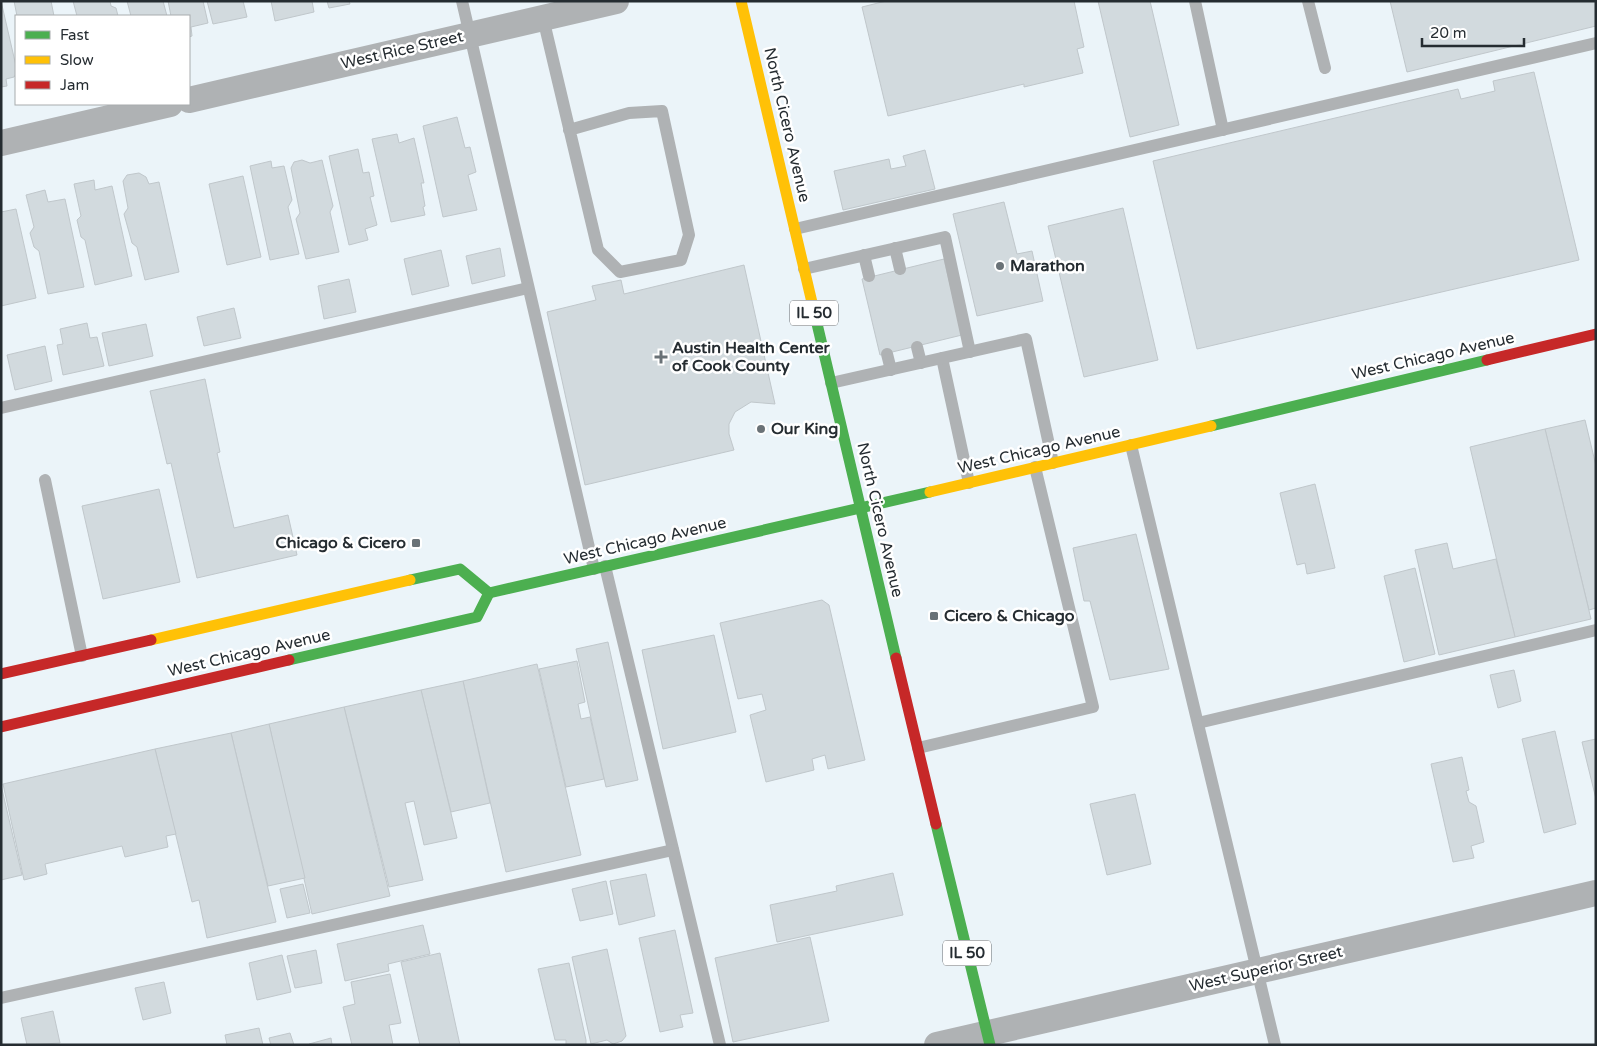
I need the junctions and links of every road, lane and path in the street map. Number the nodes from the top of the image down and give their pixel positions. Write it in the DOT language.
graph roads {
  1 [pos="462,1"];
  2 [pos="616,1"];
  3 [pos="741,1"];
  4 [pos="1195,1"];
  5 [pos="1308,1"];
  6 [pos="543,18"];
  7 [pos="469,35"];
  8 [pos="1596,43"];
  9 [pos="1325,68"];
  10 [pos="190,100"];
  11 [pos="166,105"];
  12 [pos="569,130"];
  13 [pos="1222,130"];
  14 [pos="1,143"];
  15 [pos="795,229"];
  16 [pos="895,248"];
  17 [pos="864,255"];
  18 [pos="804,269"];
  19 [pos="900,269"];
  20 [pos="869,276"];
  21 [pos="528,288"];
  22 [pos="1596,334"];
  23 [pos="917,347"];
  24 [pos="970,352"];
  25 [pos="887,354"];
  26 [pos="942,358"];
  27 [pos="921,363"];
  28 [pos="891,370"];
  29 [pos="831,383"];
  30 [pos="1,408"];
  31 [pos="1131,445"];
  32 [pos="1053,463"];
  33 [pos="1035,467"];
  34 [pos="45,480"];
  35 [pos="969,483"];
  36 [pos="860,509"];
  37 [pos="599,568"];
  38 [pos="489,593"];
  39 [pos="1596,630"];
  40 [pos="82,656"];
  41 [pos="1,674"];
  42 [pos="1198,723"];
  43 [pos="1,726"];
  44 [pos="918,748"];
  45 [pos="673,850"];
  46 [pos="1596,893"];
  47 [pos="1257,972"];
  48 [pos="1,998"];
  49 [pos="988,1039"];
  50 [pos="720,1045"];
  51 [pos="937,1045"];
  52 [pos="1274,1045"];
  1 -- 7 [label="lane"];
  2 -- 6 [label="street, West Rice Street"];
  3 -- 15 [label="main road, North Cicero Avenue / IL 50"];
  4 -- 13 [label="lane"];
  5 -- 9 [label="lane"];
  6 -- 7 [label="street, West Rice Street"];
  6 -- 12 [label="lane"];
  7 -- 10 [label="street, West Rice Street"];
  7 -- 21 [label="lane"];
  8 -- 13 [label="lane"];
  11 -- 14 [label="street"];
  12 -- 12 [label="lane"];
  13 -- 15 [label="lane"];
  15 -- 18 [label="main road, North Cicero Avenue / IL 50"];
  16 -- 17 [label="lane"];
  16 -- 19 [label="lane"];
  16 -- 24 [label="lane"];
  17 -- 18 [label="lane"];
  17 -- 20 [label="lane"];
  18 -- 29 [label="main road, North Cicero Avenue / IL 50"];
  21 -- 30 [label="lane"];
  21 -- 37 [label="lane"];
  22 -- 31 [label="main road, West Chicago Avenue"];
  23 -- 27 [label="lane"];
  24 -- 26 [label="lane"];
  24 -- 32 [label="lane"];
  25 -- 28 [label="lane"];
  26 -- 27 [label="lane"];
  26 -- 35 [label="lane"];
  27 -- 28 [label="lane"];
  28 -- 29 [label="lane"];
  29 -- 36 [label="main road, North Cicero Avenue / IL 50"];
  31 -- 32 [label="main road, West Chicago Avenue"];
  31 -- 42 [label="lane"];
  32 -- 33 [label="main road, West Chicago Avenue"];
  33 -- 35 [label="main road, West Chicago Avenue"];
  33 -- 44 [label="lane"];
  34 -- 40 [label="lane"];
  35 -- 36 [label="main road, West Chicago Avenue"];
  36 -- 37 [label="main road, West Chicago Avenue"];
  36 -- 44 [label="main road, North Cicero Avenue / IL 50"];
  37 -- 38 [label="main road, West Chicago Avenue"];
  37 -- 45 [label="lane"];
  38 -- 40 [label="main road"];
  38 -- 43 [label="main road, West Chicago Avenue"];
  39 -- 42 [label="lane"];
  40 -- 41 [label="main road"];
  42 -- 47 [label="lane"];
  44 -- 49 [label="main road, North Cicero Avenue / IL 50"];
  45 -- 48 [label="lane"];
  45 -- 50 [label="lane"];
  46 -- 47 [label="street, West Superior Street"];
  47 -- 49 [label="street, West Superior Street"];
  47 -- 52 [label="lane"];
  49 -- 51 [label="street, West Superior Street"];
}
